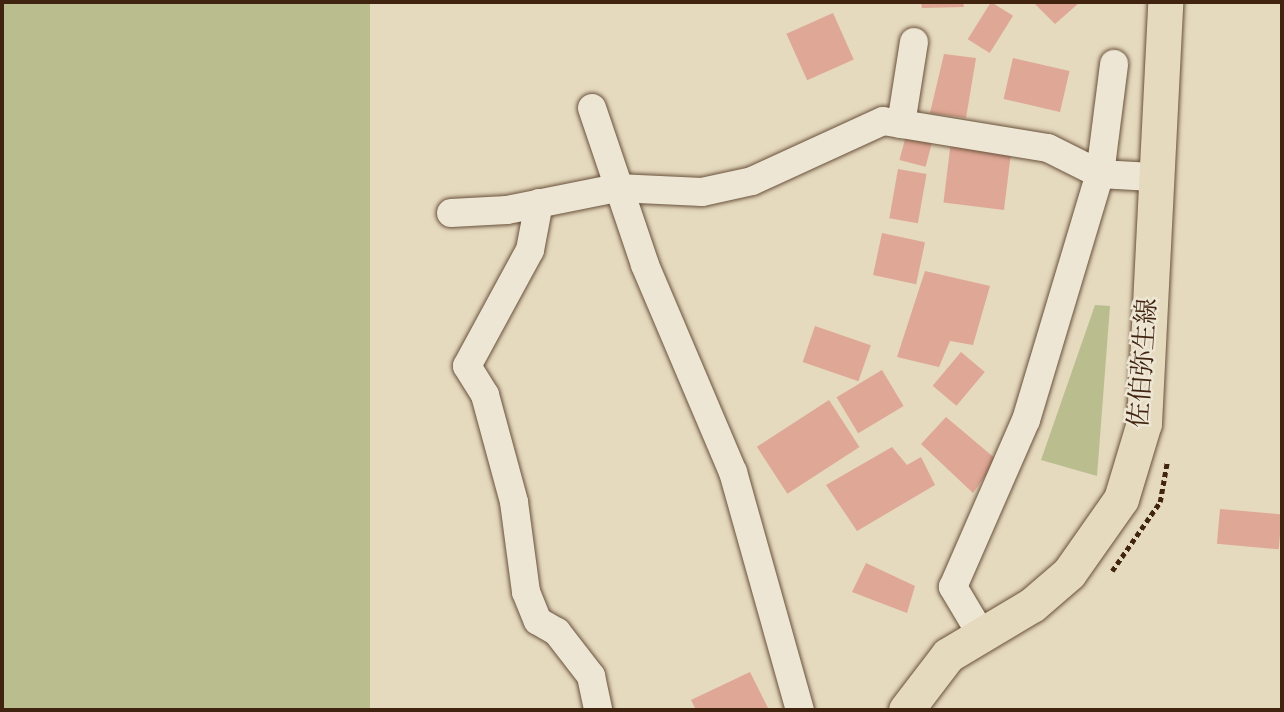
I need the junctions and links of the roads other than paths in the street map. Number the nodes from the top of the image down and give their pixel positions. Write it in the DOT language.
graph roads {
  1 [pos="1165,2"];
  2 [pos="914,42"];
  3 [pos="1114,64"];
  4 [pos="592,108"];
  5 [pos="901,124"];
  6 [pos="1100,174"];
  7 [pos="1152,177"];
  8 [pos="617,188"];
  9 [pos="539,204"];
  10 [pos="451,213"];
  11 [pos="981,634"];
  12 [pos="598,710"];
  13 [pos="800,710"];
  14 [pos="906,710"];
  1 -- 7 [label="main road, 佐伯弥生線"];
  2 -- 5 [label="street"];
  3 -- 6 [label="street"];
  4 -- 8 [label="street"];
  5 -- 6 [label="street"];
  5 -- 8 [label="street"];
  6 -- 7 [label="street"];
  6 -- 11 [label="street"];
  7 -- 11 [label="main road, 佐伯弥生線"];
  8 -- 9 [label="street"];
  8 -- 13 [label="street"];
  9 -- 10 [label="street"];
  9 -- 12 [label="street"];
  11 -- 14 [label="main road, 佐伯弥生線"];
}
